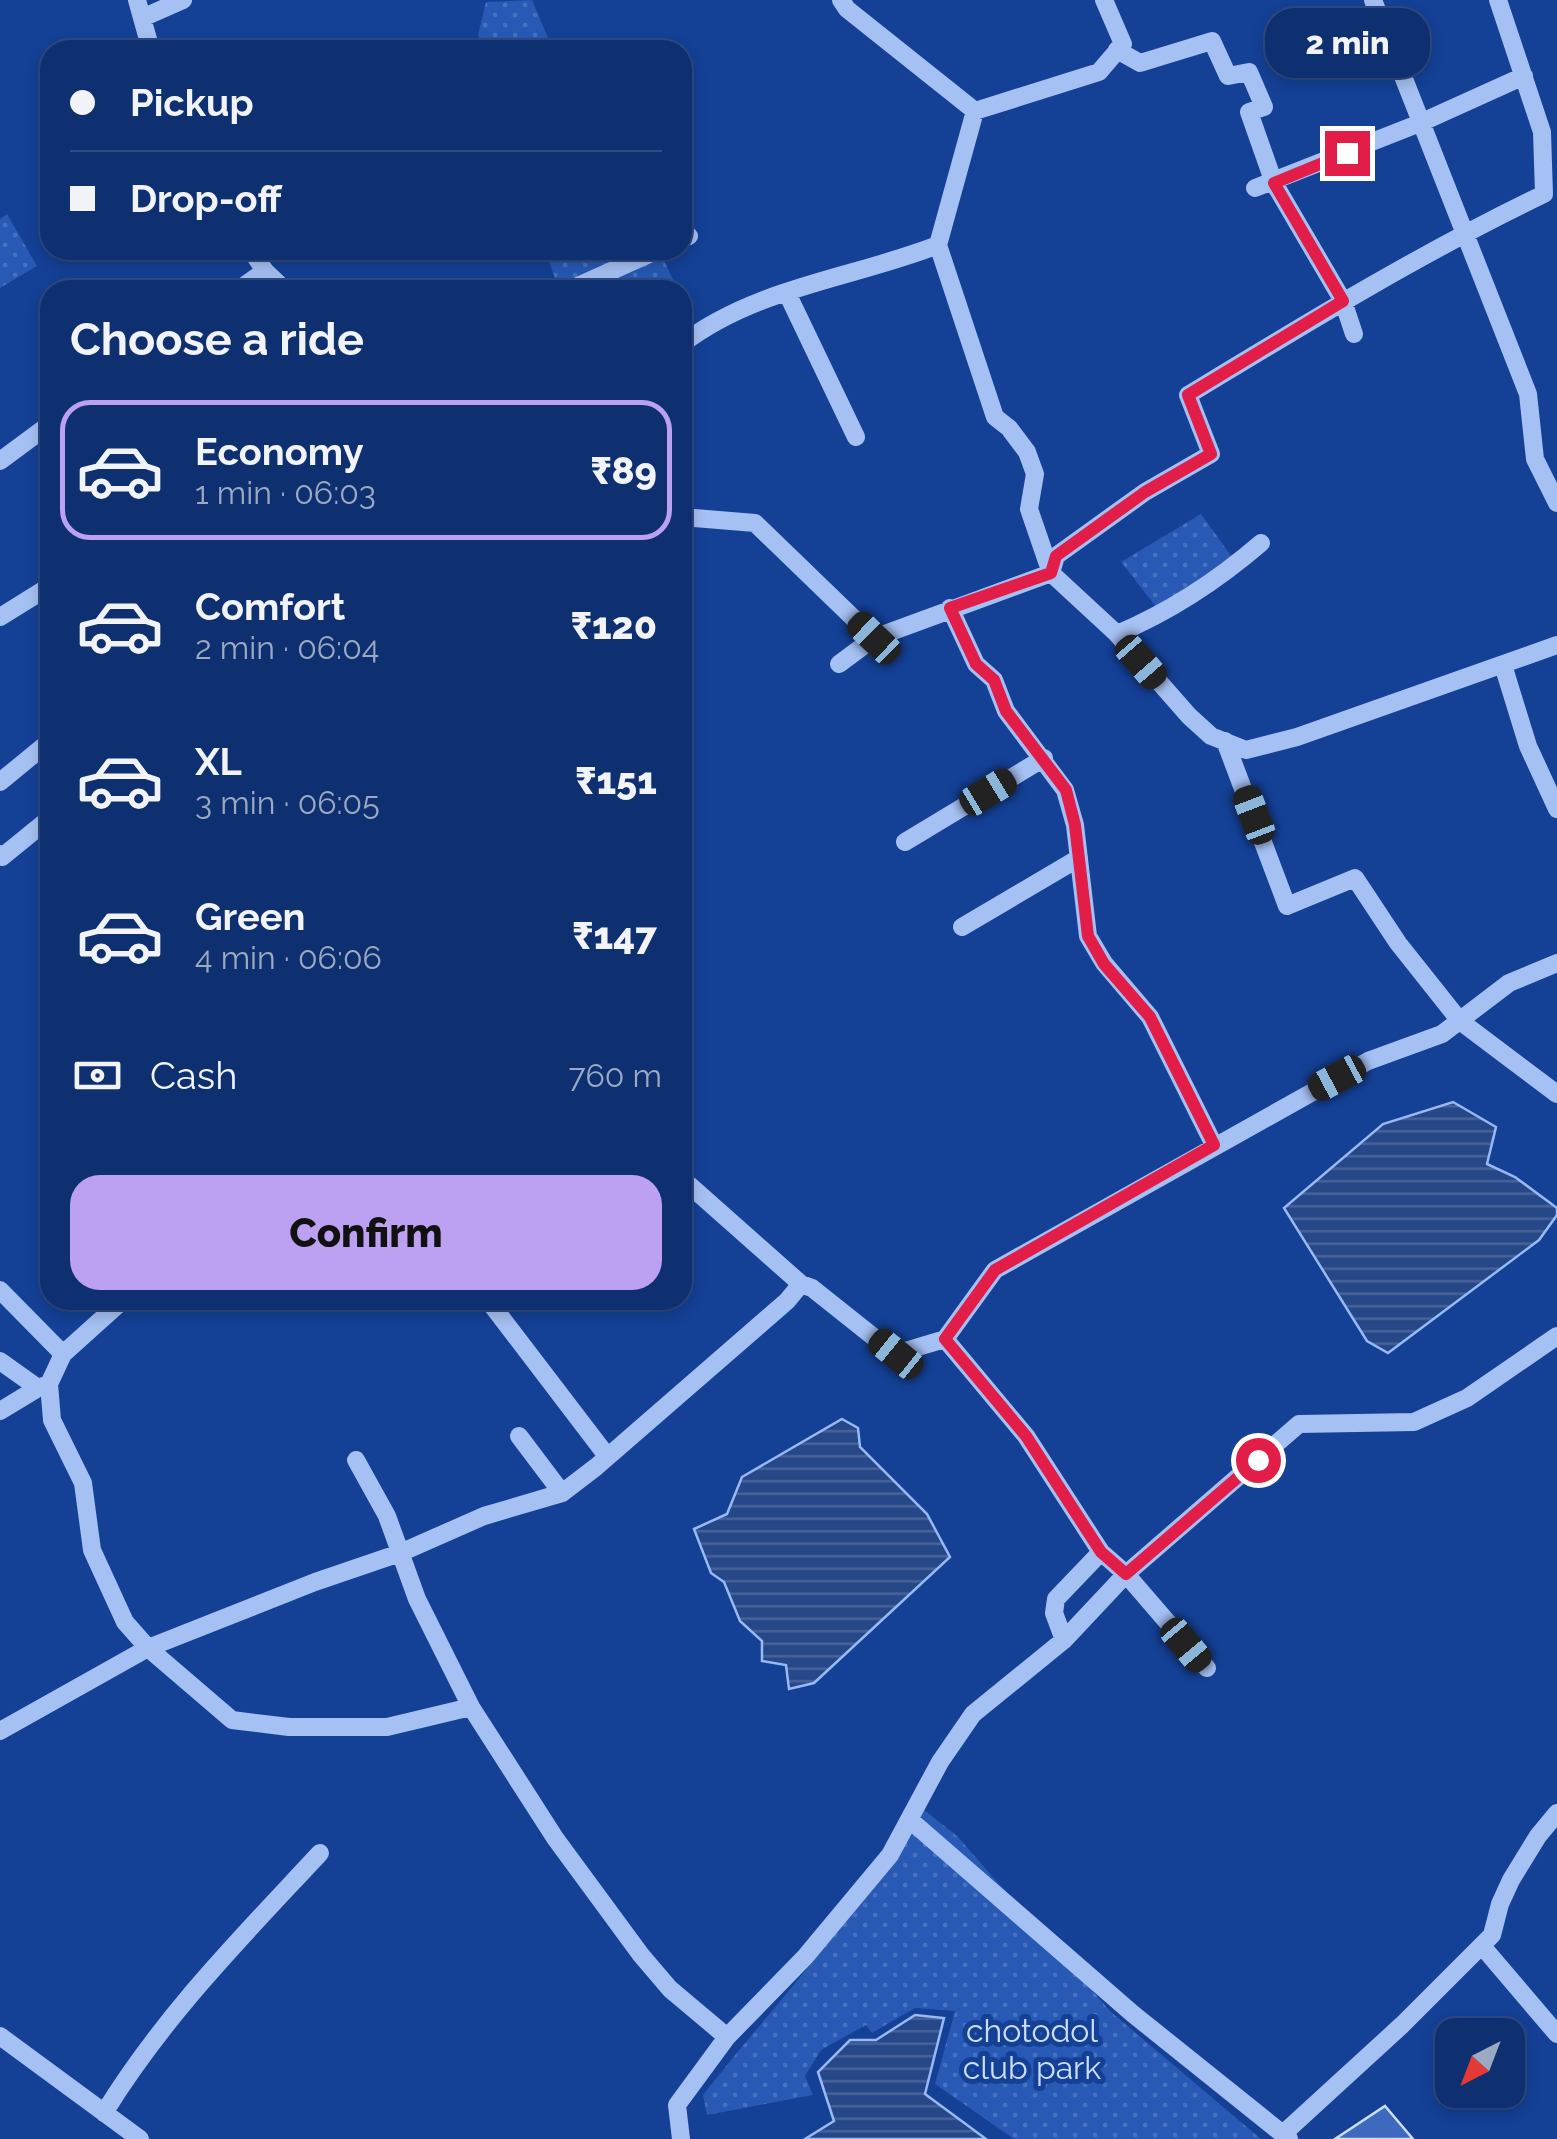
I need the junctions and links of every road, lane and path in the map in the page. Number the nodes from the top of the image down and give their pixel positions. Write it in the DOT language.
graph roads {
  1 [pos="183,0"];
  2 [pos="841,0"];
  3 [pos="1104,0"];
  4 [pos="1373,0"];
  5 [pos="1498,0"];
  6 [pos="139,9"];
  7 [pos="149,40"];
  8 [pos="1117,50"];
  9 [pos="1524,76"];
  10 [pos="974,111"];
  11 [pos="1420,123"];
  12 [pos="1274,183"];
  13 [pos="1255,188"];
  14 [pos="1550,188"];
  15 [pos="1464,232"];
  16 [pos="938,245"];
  17 [pos="259,260"];
  18 [pos="636,260"];
  19 [pos="266,271"];
  20 [pos="253,280"];
  21 [pos="275,280"];
  22 [pos="590,280"];
  23 [pos="787,293"];
  24 [pos="1343,301"];
  25 [pos="1354,334"];
  26 [pos="692,338"];
  27 [pos="40,431"];
  28 [pos="856,437"];
  29 [pos="0,460"];
  30 [pos="1557,502"];
  31 [pos="692,518"];
  32 [pos="1260,543"];
  33 [pos="1051,573"];
  34 [pos="40,592"];
  35 [pos="950,608"];
  36 [pos="0,617"];
  37 [pos="1118,634"];
  38 [pos="874,638"];
  39 [pos="1557,645"];
  40 [pos="840,664"];
  41 [pos="1502,666"];
  42 [pos="1225,741"];
  43 [pos="40,749"];
  44 [pos="1044,758"];
  45 [pos="0,782"];
  46 [pos="1557,809"];
  47 [pos="40,826"];
  48 [pos="905,842"];
  49 [pos="0,854"];
  50 [pos="1079,858"];
  51 [pos="962,927"];
  52 [pos="1557,963"];
  53 [pos="1460,1021"];
  54 [pos="1557,1094"];
  55 [pos="1214,1145"];
  56 [pos="692,1188"];
  57 [pos="801,1284"];
  58 [pos="0,1290"];
  59 [pos="112,1310"];
  60 [pos="496,1310"];
  61 [pos="1557,1336"];
  62 [pos="945,1339"];
  63 [pos="63,1354"];
  64 [pos="0,1361"];
  65 [pos="43,1386"];
  66 [pos="0,1411"];
  67 [pos="519,1436"];
  68 [pos="607,1456"];
  69 [pos="356,1460"];
  70 [pos="562,1493"];
  71 [pos="1101,1552"];
  72 [pos="400,1553"];
  73 [pos="1126,1574"];
  74 [pos="1064,1640"];
  75 [pos="148,1648"];
  76 [pos="1207,1668"];
  77 [pos="471,1707"];
  78 [pos="0,1731"];
  79 [pos="1557,1813"];
  80 [pos="910,1820"];
  81 [pos="320,1854"];
  82 [pos="1482,1946"];
  83 [pos="1557,2034"];
  84 [pos="0,2036"];
  85 [pos="727,2036"];
  86 [pos="104,2113"];
  87 [pos="1286,2136"];
  88 [pos="140,2139"];
  89 [pos="680,2139"];
  1 -- 6 [label="street"];
  2 -- 10 [label="street"];
  3 -- 8 [label="street"];
  4 -- 11 [label="street"];
  5 -- 9 [label="street"];
  6 -- 7 [label="street"];
  8 -- 10 [label="street"];
  8 -- 12 [label="street"];
  9 -- 11 [label="street"];
  9 -- 14 [label="street"];
  10 -- 16 [label="street"];
  11 -- 12 [label="street"];
  11 -- 15 [label="street"];
  12 -- 13 [label="street"];
  12 -- 24 [label="street"];
  14 -- 15 [label="street"];
  15 -- 24 [label="street"];
  15 -- 30 [label="street"];
  16 -- 23 [label="street"];
  16 -- 33 [label="street"];
  17 -- 19 [label="street"];
  18 -- 22 [label="street"];
  19 -- 20 [label="street"];
  19 -- 21 [label="street"];
  23 -- 26 [label="street"];
  23 -- 28 [label="street"];
  24 -- 25 [label="street"];
  24 -- 33 [label="street"];
  27 -- 29 [label="street"];
  31 -- 38 [label="street"];
  32 -- 37 [label="street"];
  33 -- 35 [label="street"];
  33 -- 37 [label="street"];
  34 -- 36 [label="street"];
  35 -- 38 [label="street"];
  35 -- 44 [label="street"];
  37 -- 42 [label="street"];
  38 -- 40 [label="street"];
  39 -- 41 [label="street"];
  41 -- 42 [label="street"];
  41 -- 46 [label="street"];
  42 -- 53 [label="street"];
  43 -- 45 [label="street"];
  44 -- 48 [label="street"];
  44 -- 50 [label="street"];
  47 -- 49 [label="street"];
  50 -- 51 [label="street"];
  50 -- 55 [label="street"];
  52 -- 53 [label="street"];
  53 -- 54 [label="street"];
  53 -- 55 [label="street"];
  55 -- 62 [label="street"];
  56 -- 57 [label="street"];
  57 -- 62 [label="street"];
  57 -- 68 [label="street"];
  58 -- 63 [label="street"];
  59 -- 63 [label="street"];
  60 -- 68 [label="street"];
  61 -- 73 [label="street"];
  62 -- 71 [label="street"];
  63 -- 65 [label="street"];
  64 -- 65 [label="street"];
  65 -- 66 [label="street"];
  65 -- 75 [label="street"];
  67 -- 70 [label="street"];
  68 -- 70 [label="street"];
  69 -- 72 [label="street"];
  70 -- 72 [label="street"];
  71 -- 73 [label="street"];
  71 -- 74 [label="street"];
  72 -- 75 [label="street"];
  72 -- 77 [label="street"];
  73 -- 74 [label="street"];
  73 -- 76 [label="street"];
  74 -- 80 [label="street"];
  75 -- 77 [label="street"];
  75 -- 78 [label="street"];
  77 -- 85 [label="street"];
  79 -- 82 [label="street"];
  80 -- 85 [label="street"];
  80 -- 87 [label="street"];
  81 -- 86 [label="street"];
  82 -- 83 [label="street"];
  82 -- 87 [label="street"];
  84 -- 86 [label="street"];
  85 -- 89 [label="street"];
  86 -- 88 [label="street"];
}
